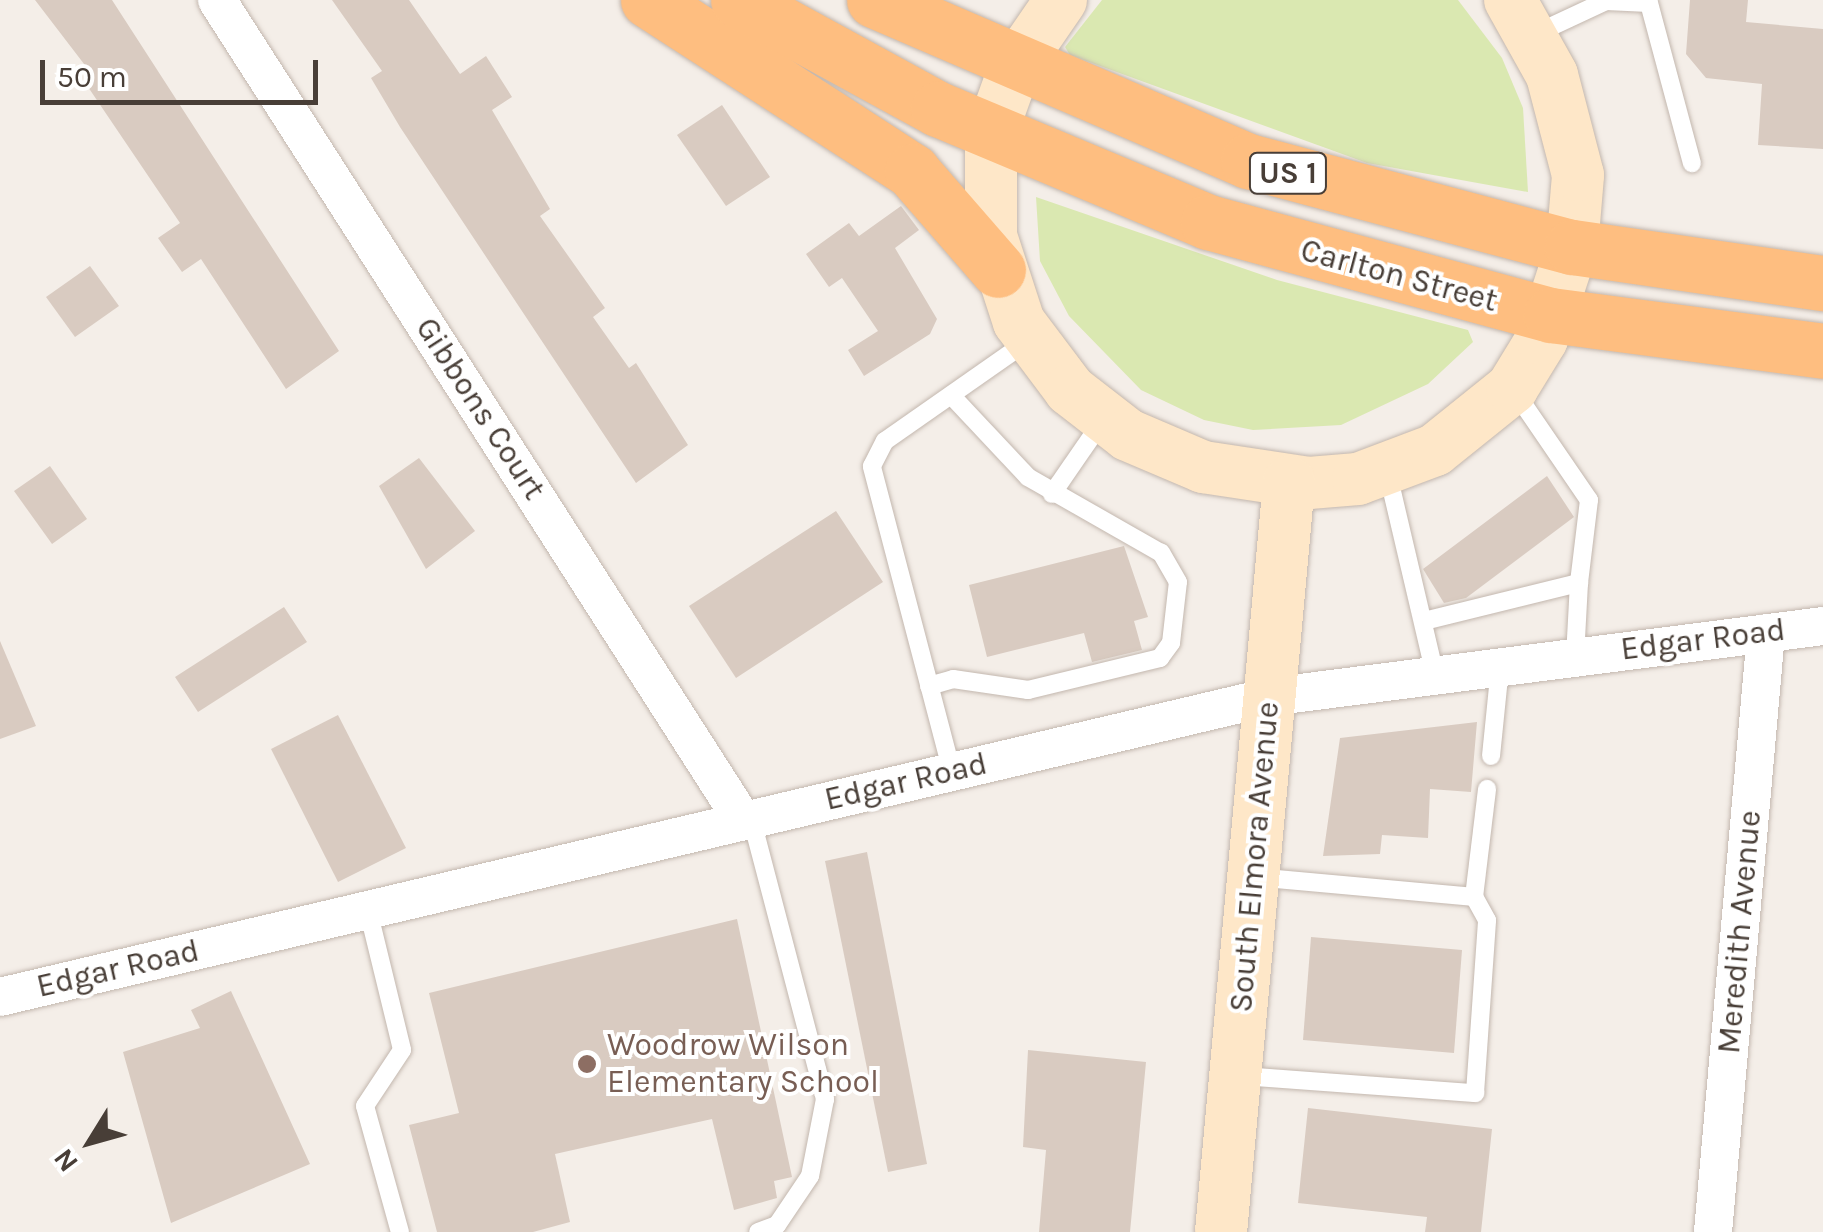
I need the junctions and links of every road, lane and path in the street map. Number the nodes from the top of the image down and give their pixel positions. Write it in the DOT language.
graph roads {
  1 [pos="218,0"];
  2 [pos="648,0"];
  3 [pos="738,0"];
  4 [pos="874,0"];
  5 [pos="1061,0"];
  6 [pos="1522,17"];
  7 [pos="1015,67"];
  8 [pos="992,134"];
  9 [pos="1692,163"];
  10 [pos="1572,247"];
  11 [pos="998,270"];
  12 [pos="1823,283"];
  13 [pos="1551,316"];
  14 [pos="1030,340"];
  15 [pos="1823,352"];
  16 [pos="1512,388"];
  17 [pos="951,395"];
  18 [pos="1103,420"];
  19 [pos="1387,470"];
  20 [pos="1289,482"];
  21 [pos="1052,494"];
  22 [pos="1579,583"];
  23 [pos="1424,621"];
  24 [pos="1823,626"];
  25 [pos="1766,633"];
  26 [pos="1574,656"];
  27 [pos="1500,665"];
  28 [pos="1435,674"];
  29 [pos="929,686"];
  30 [pos="1269,696"];
  31 [pos="1491,756"];
  32 [pos="952,772"];
  33 [pos="1486,789"];
  34 [pos="746,817"];
  35 [pos="1254,877"];
  36 [pos="1474,897"];
  37 [pos="368,910"];
  38 [pos="0,997"];
  39 [pos="1235,1076"];
  40 [pos="400,1232"];
  41 [pos="758,1232"];
  42 [pos="1220,1232"];
  43 [pos="1713,1232"];
  1 -- 34 [label="street, Gibbons Court"];
  2 -- 11 [label="highway"];
  3 -- 8 [label="highway, Carlton Street"];
  4 -- 7 [label="highway, US 1"];
  5 -- 7 [label="main road"];
  6 -- 9 [label="lane"];
  6 -- 10 [label="main road"];
  7 -- 8 [label="main road"];
  7 -- 10 [label="highway, US 1"];
  8 -- 11 [label="main road"];
  8 -- 13 [label="highway, Carlton Street"];
  10 -- 12 [label="highway, US 1"];
  10 -- 13 [label="main road"];
  11 -- 14 [label="main road"];
  13 -- 15 [label="highway, Carlton Street"];
  13 -- 16 [label="main road"];
  14 -- 17 [label="lane"];
  14 -- 18 [label="main road"];
  16 -- 19 [label="main road"];
  16 -- 22 [label="lane"];
  17 -- 21 [label="lane"];
  17 -- 29 [label="lane"];
  18 -- 20 [label="main road"];
  18 -- 21 [label="lane"];
  19 -- 20 [label="main road"];
  19 -- 23 [label="lane"];
  20 -- 30 [label="main road, South Elmora Avenue"];
  21 -- 29 [label="lane"];
  22 -- 23 [label="lane"];
  22 -- 26 [label="lane"];
  23 -- 28 [label="lane"];
  24 -- 25 [label="street, Edgar Road"];
  25 -- 26 [label="street, Edgar Road"];
  25 -- 43 [label="street, Meredith Avenue"];
  26 -- 27 [label="street, Edgar Road"];
  27 -- 28 [label="street, Edgar Road"];
  27 -- 31 [label="lane"];
  28 -- 30 [label="street, Edgar Road"];
  29 -- 32 [label="lane"];
  30 -- 32 [label="street, Edgar Road"];
  30 -- 35 [label="main road, South Elmora Avenue"];
  32 -- 34 [label="street, Edgar Road"];
  33 -- 36 [label="lane"];
  34 -- 37 [label="street, Edgar Road"];
  34 -- 41 [label="lane"];
  35 -- 36 [label="lane"];
  35 -- 39 [label="main road, South Elmora Avenue"];
  36 -- 39 [label="lane"];
  37 -- 38 [label="street, Edgar Road"];
  37 -- 40 [label="lane"];
  39 -- 42 [label="main road, South Elmora Avenue"];
}
